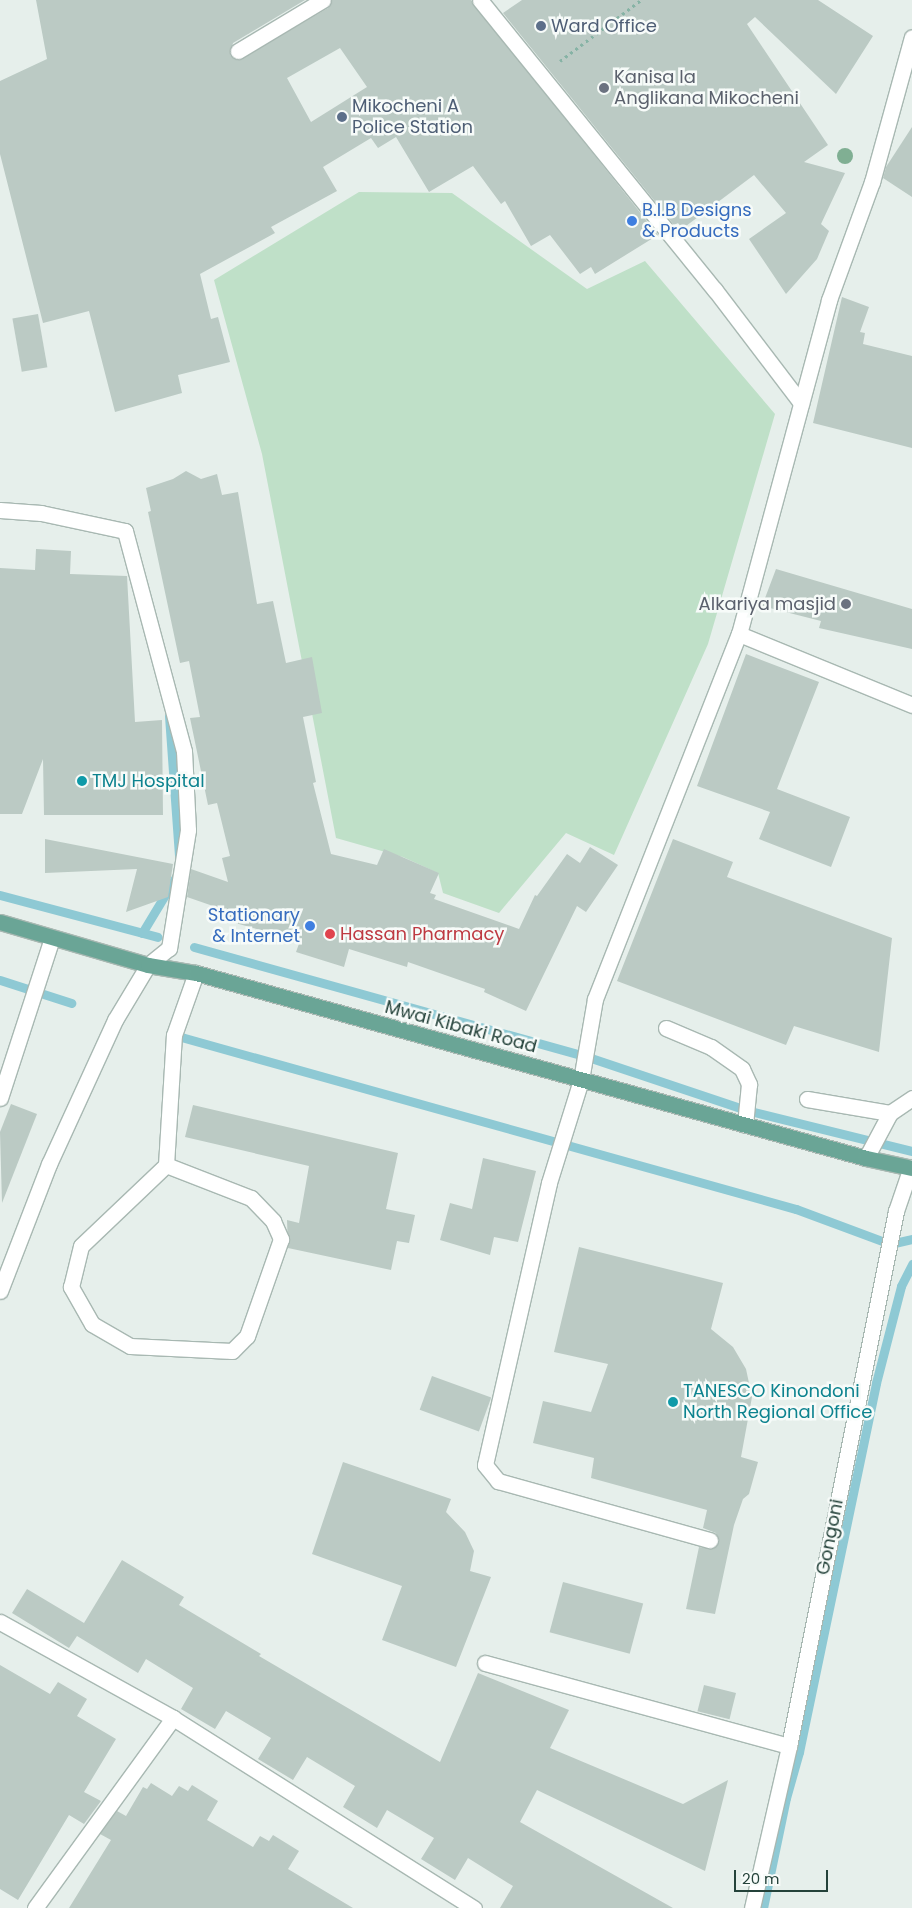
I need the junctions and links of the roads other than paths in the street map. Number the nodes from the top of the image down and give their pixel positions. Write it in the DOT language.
graph roads {
  1 [pos="323,0"];
  2 [pos="480,0"];
  3 [pos="912,37"];
  4 [pos="238,52"];
  5 [pos="907,75"];
  6 [pos="801,403"];
  7 [pos="0,510"];
  8 [pos="738,634"];
  9 [pos="912,705"];
  10 [pos="0,922"];
  11 [pos="52,938"];
  12 [pos="148,965"];
  13 [pos="196,974"];
  14 [pos="666,1028"];
  15 [pos="4,1076"];
  16 [pos="581,1080"];
  17 [pos="0,1098"];
  18 [pos="912,1098"];
  19 [pos="808,1099"];
  20 [pos="890,1113"];
  21 [pos="745,1125"];
  22 [pos="866,1158"];
  23 [pos="166,1165"];
  24 [pos="912,1168"];
  25 [pos="0,1291"];
  26 [pos="710,1540"];
  27 [pos="0,1622"];
  28 [pos="485,1663"];
  29 [pos="173,1718"];
  30 [pos="788,1746"];
  31 [pos="35,1908"];
  32 [pos="474,1908"];
  33 [pos="752,1908"];
  1 -- 4 [label="street"];
  2 -- 6 [label="street"];
  3 -- 5 [label="street"];
  5 -- 6 [label="street"];
  6 -- 8 [label="street"];
  7 -- 12 [label="street"];
  8 -- 9 [label="street"];
  8 -- 16 [label="street"];
  10 -- 11 [label="main road, Mwai Kibaki Road"];
  11 -- 12 [label="main road, Mwai Kibaki Road"];
  11 -- 15 [label="street"];
  12 -- 13 [label="main road, Mwai Kibaki Road"];
  12 -- 25 [label="street"];
  13 -- 16 [label="main road, Mwai Kibaki Road"];
  13 -- 23 [label="street"];
  14 -- 21 [label="street"];
  15 -- 17 [label="street"];
  16 -- 21 [label="main road, Mwai Kibaki Road"];
  16 -- 26 [label="street"];
  18 -- 20 [label="street"];
  19 -- 20 [label="street"];
  20 -- 22 [label="street"];
  21 -- 22 [label="main road, Mwai Kibaki Road"];
  22 -- 24 [label="main road, Mwai Kibaki Road"];
  23 -- 23 [label="street"];
  24 -- 30 [label="street, Gongoni"];
  27 -- 29 [label="street"];
  28 -- 30 [label="street"];
  29 -- 31 [label="street"];
  29 -- 32 [label="street"];
  30 -- 33 [label="street, Gongoni"];
}
